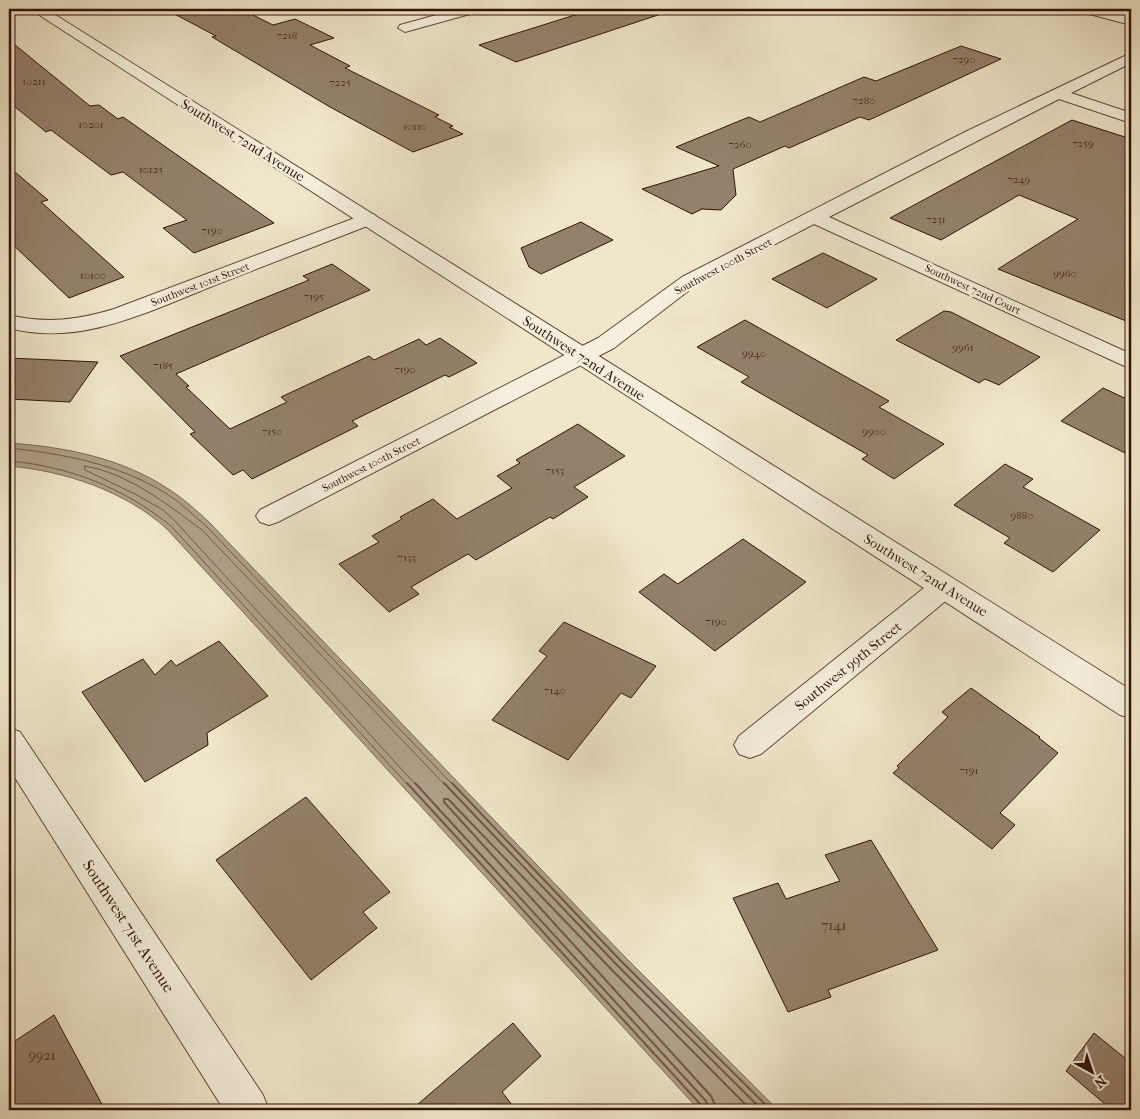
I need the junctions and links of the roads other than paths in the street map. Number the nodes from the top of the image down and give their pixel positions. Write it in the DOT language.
graph roads {
  1 [pos="37,9"];
  2 [pos="472,9"];
  3 [pos="1087,9"];
  4 [pos="1131,21"];
  5 [pos="406,28"];
  6 [pos="1131,57"];
  7 [pos="1057,93"];
  8 [pos="1131,118"];
  9 [pos="814,217"];
  10 [pos="368,219"];
  11 [pos="18,324"];
  12 [pos="581,356"];
  13 [pos="1131,362"];
  14 [pos="269,516"];
  15 [pos="944,587"];
  16 [pos="1131,706"];
  17 [pos="9,741"];
  18 [pos="750,745"];
  19 [pos="248,1110"];
  1 -- 10 [label="street, Southwest 72nd Avenue"];
  2 -- 5 [label="street"];
  3 -- 4 [label="street"];
  6 -- 7 [label="street, Southwest 100th Street"];
  7 -- 8 [label="street"];
  7 -- 9 [label="street, Southwest 100th Street"];
  9 -- 12 [label="street, Southwest 100th Street"];
  9 -- 13 [label="street, Southwest 72nd Court"];
  10 -- 11 [label="street, Southwest 101st Street"];
  10 -- 12 [label="street, Southwest 72nd Avenue"];
  12 -- 14 [label="street, Southwest 100th Street"];
  12 -- 15 [label="street, Southwest 72nd Avenue"];
  15 -- 16 [label="street, Southwest 72nd Avenue"];
  15 -- 18 [label="street, Southwest 99th Street"];
  17 -- 19 [label="street, Southwest 71st Avenue"];
}
